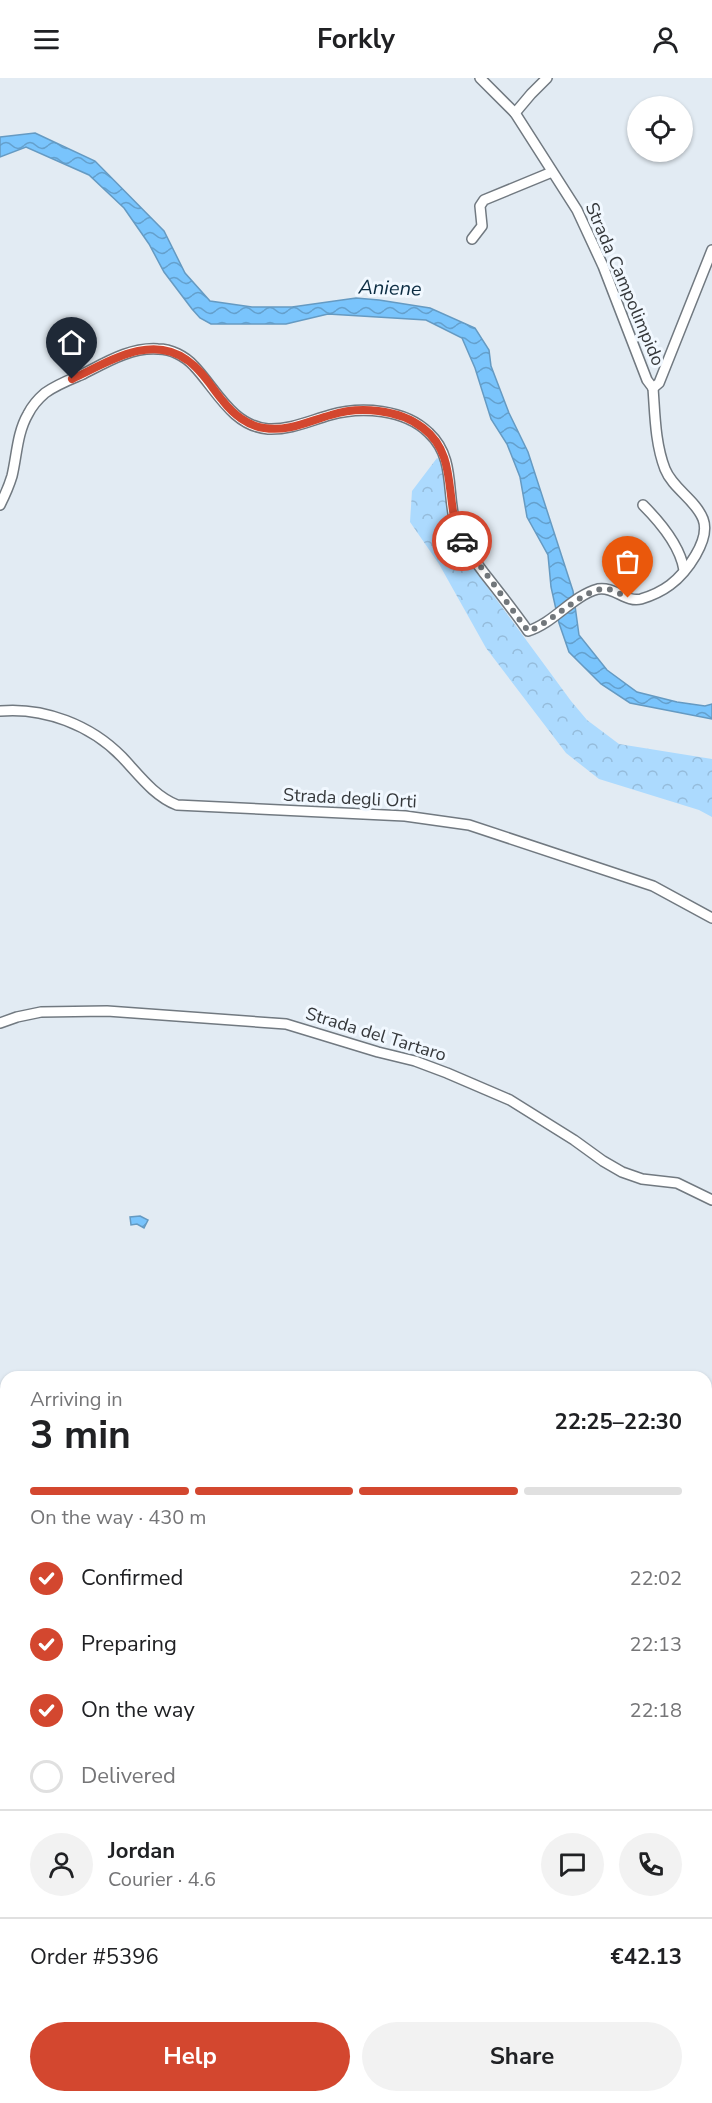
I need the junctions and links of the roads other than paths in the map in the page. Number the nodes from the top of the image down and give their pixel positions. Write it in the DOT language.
graph roads {
  1 [pos="480,78"];
  2 [pos="548,78"];
  3 [pos="515,113"];
  4 [pos="552,172"];
  5 [pos="472,239"];
  6 [pos="712,250"];
  7 [pos="653,388"];
  8 [pos="0,505"];
  9 [pos="643,505"];
  10 [pos="684,570"];
  11 [pos="0,711"];
  12 [pos="712,918"];
  13 [pos="0,1023"];
  14 [pos="712,1200"];
  1 -- 3 [label="street, Strada Campolimpido"];
  2 -- 3 [label="street"];
  3 -- 4 [label="street, Strada Campolimpido"];
  4 -- 5 [label="street"];
  4 -- 7 [label="street, Strada Campolimpido"];
  6 -- 7 [label="street"];
  7 -- 10 [label="street"];
  8 -- 10 [label="street"];
  9 -- 10 [label="street"];
  11 -- 12 [label="street, Strada degli Orti"];
  13 -- 14 [label="street, Strada del Tartaro"];
}
